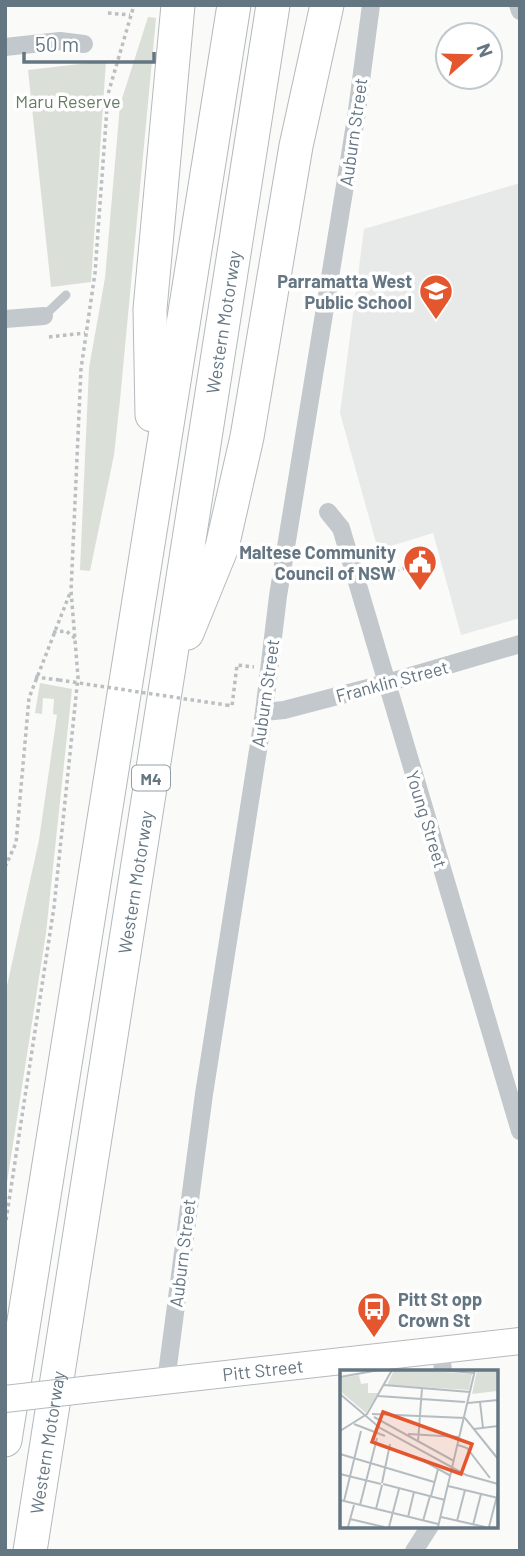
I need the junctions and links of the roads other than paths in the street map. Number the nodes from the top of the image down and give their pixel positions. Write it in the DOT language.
graph roads {
  1 [pos="178,5"];
  2 [pos="233,5"];
  3 [pos="273,5"];
  4 [pos="327,5"];
  5 [pos="371,5"];
  6 [pos="518,5"];
  7 [pos="520,11"];
  8 [pos="85,44"];
  9 [pos="5,47"];
  10 [pos="66,295"];
  11 [pos="44,316"];
  12 [pos="5,319"];
  13 [pos="154,502"];
  14 [pos="328,512"];
  15 [pos="520,644"];
  16 [pos="387,683"];
  17 [pos="165,688"];
  18 [pos="264,712"];
  19 [pos="520,1131"];
  20 [pos="520,1341"];
  21 [pos="442,1361"];
  22 [pos="166,1381"];
  23 [pos="5,1399"];
  24 [pos="5,1440"];
  25 [pos="429,1528"];
  26 [pos="30,1551"];
  27 [pos="414,1551"];
  1 -- 13 [label="highway, M4"];
  2 -- 13 [label="highway, M4"];
  3 -- 17 [label="highway, Western Motorway / M4"];
  4 -- 17 [label="highway"];
  5 -- 18 [label="street, Auburn Street"];
  6 -- 7 [label="street"];
  8 -- 9 [label="street"];
  10 -- 11 [label="lane"];
  11 -- 12 [label="street"];
  13 -- 24 [label="highway, M4"];
  14 -- 16 [label="street, Young Street"];
  15 -- 16 [label="street, Franklin Street"];
  16 -- 18 [label="street, Franklin Street"];
  16 -- 19 [label="street, Young Street"];
  17 -- 26 [label="highway, Western Motorway / M4"];
  18 -- 22 [label="street, Auburn Street"];
  20 -- 21 [label="main road, Pitt Street"];
  21 -- 22 [label="main road, Pitt Street"];
  22 -- 23 [label="main road, Pitt Street, bridge"];
  25 -- 27 [label="street"];
}
